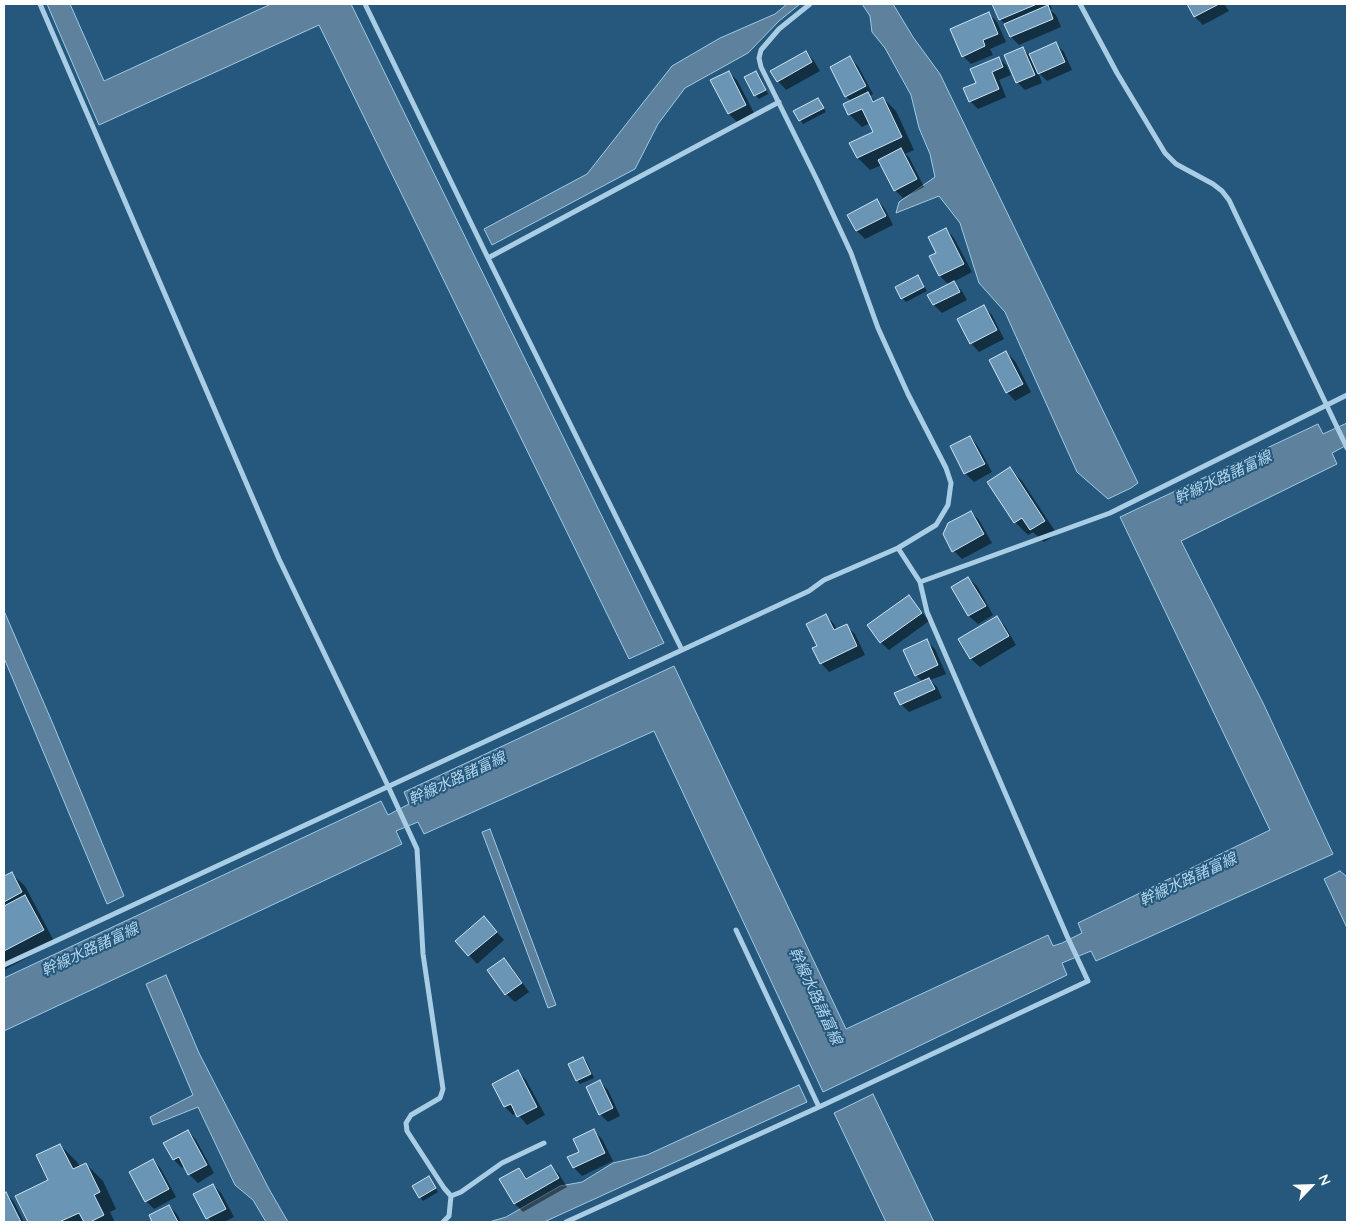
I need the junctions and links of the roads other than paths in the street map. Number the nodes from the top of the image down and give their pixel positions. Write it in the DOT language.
graph roads {
  1 [pos="40,4"];
  2 [pos="365,4"];
  3 [pos="810,4"];
  4 [pos="1080,4"];
  5 [pos="779,102"];
  6 [pos="488,258"];
  7 [pos="1347,395"];
  8 [pos="1327,404"];
  9 [pos="1347,448"];
  10 [pos="898,548"];
  11 [pos="920,582"];
  12 [pos="682,650"];
  13 [pos="388,786"];
  14 [pos="736,930"];
  15 [pos="4,965"];
  16 [pos="819,1107"];
  17 [pos="544,1142"];
  18 [pos="451,1196"];
  19 [pos="443,1222"];
  20 [pos="566,1222"];
  1 -- 13 [label="street"];
  2 -- 6 [label="street"];
  3 -- 5 [label="street"];
  4 -- 8 [label="street"];
  5 -- 6 [label="street"];
  5 -- 10 [label="street"];
  6 -- 12 [label="street"];
  7 -- 8 [label="street"];
  8 -- 9 [label="street"];
  8 -- 11 [label="street"];
  10 -- 11 [label="street"];
  10 -- 12 [label="street"];
  11 -- 16 [label="street"];
  12 -- 13 [label="street"];
  13 -- 15 [label="street"];
  13 -- 18 [label="street"];
  14 -- 16 [label="street"];
  16 -- 20 [label="street"];
  17 -- 18 [label="street"];
  18 -- 19 [label="street"];
}
